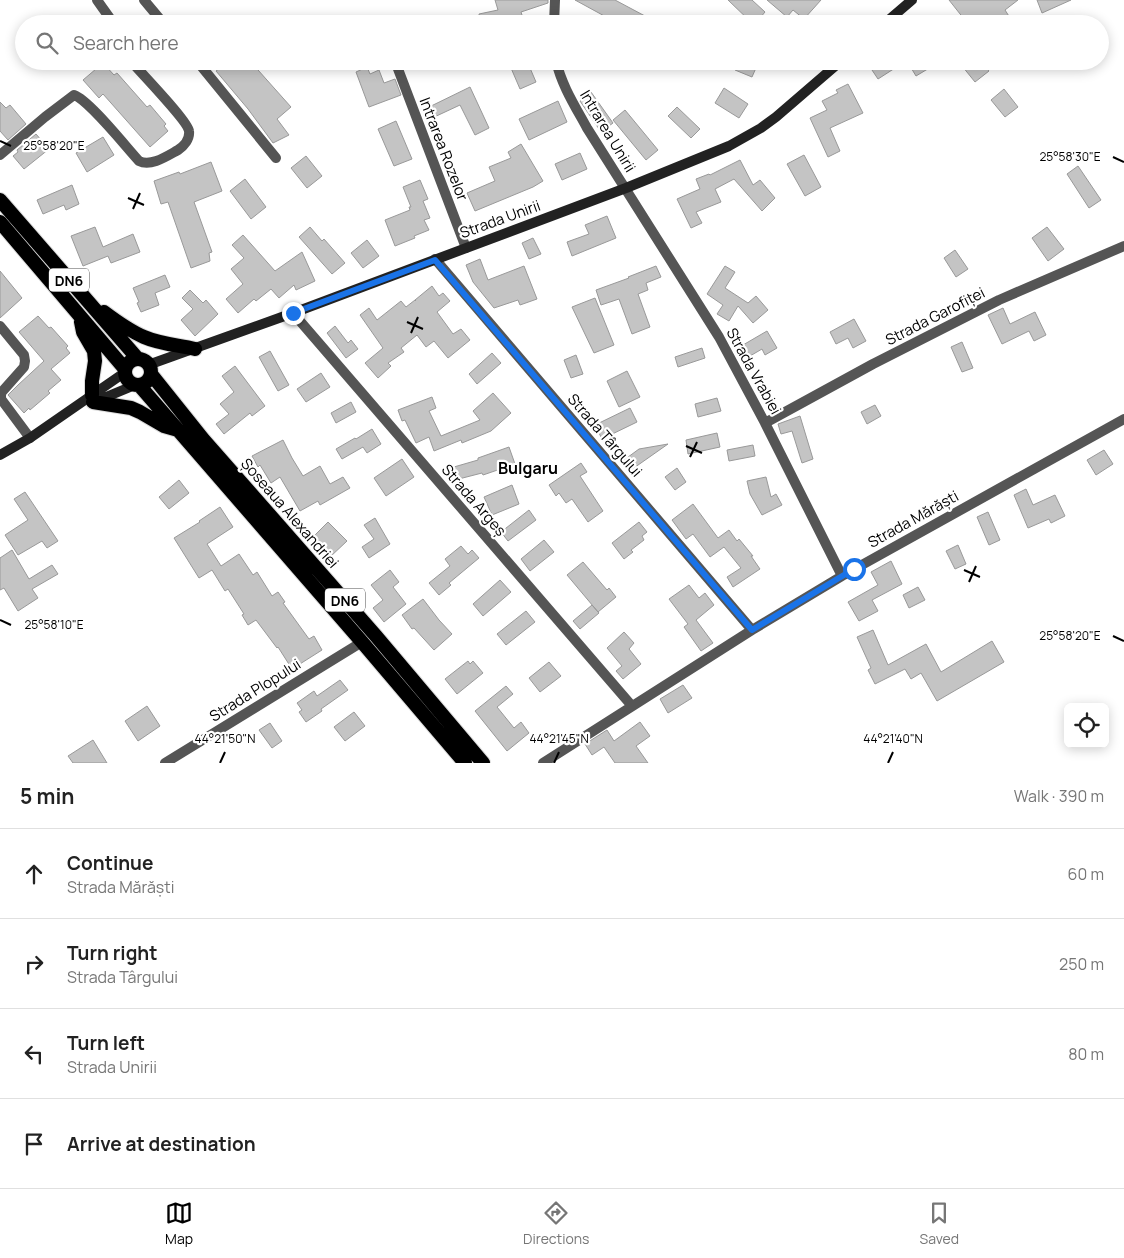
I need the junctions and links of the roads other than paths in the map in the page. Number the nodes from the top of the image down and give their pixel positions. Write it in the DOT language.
graph roads {
  1 [pos="96,0"];
  2 [pos="144,0"];
  3 [pos="555,0"];
  4 [pos="912,0"];
  5 [pos="107,15"];
  6 [pos="156,15"];
  7 [pos="554,15"];
  8 [pos="894,15"];
  9 [pos="139,70"];
  10 [pos="204,70"];
  11 [pos="398,70"];
  12 [pos="559,70"];
  13 [pos="831,70"];
  14 [pos="0,155"];
  15 [pos="276,158"];
  16 [pos="626,188"];
  17 [pos="0,200"];
  18 [pos="0,222"];
  19 [pos="1124,246"];
  20 [pos="466,248"];
  21 [pos="435,260"];
  22 [pos="83,296"];
  23 [pos="293,313"];
  24 [pos="80,316"];
  25 [pos="0,326"];
  26 [pos="194,349"];
  27 [pos="146,366"];
  28 [pos="125,371"];
  29 [pos="137,385"];
  30 [pos="93,399"];
  31 [pos="1124,419"];
  32 [pos="765,423"];
  33 [pos="178,430"];
  34 [pos="30,438"];
  35 [pos="0,456"];
  36 [pos="842,576"];
  37 [pos="752,630"];
  38 [pos="362,642"];
  39 [pos="632,706"];
  40 [pos="165,763"];
  41 [pos="465,763"];
  42 [pos="483,763"];
  43 [pos="543,763"];
  1 -- 5 [label="street"];
  2 -- 6 [label="street"];
  3 -- 7 [label="street"];
  4 -- 8 [label="main road"];
  9 -- 14 [label="street"];
  10 -- 15 [label="street"];
  11 -- 20 [label="street, Intrarea Rozelor"];
  12 -- 16 [label="street, Intrarea Unirii"];
  13 -- 16 [label="main road, Strada Unirii"];
  16 -- 20 [label="main road, Strada Unirii"];
  16 -- 32 [label="street, Strada Vrabiei"];
  17 -- 22 [label="highway, Șoseaua Alexandriei / DN6"];
  18 -- 24 [label="highway, DN6"];
  19 -- 32 [label="street, Strada Garofiței"];
  20 -- 21 [label="main road, Strada Unirii"];
  21 -- 23 [label="main road, Strada Unirii"];
  21 -- 37 [label="street, Strada Târgului"];
  22 -- 26 [label="highway"];
  22 -- 27 [label="highway, Șoseaua Alexandriei / DN6"];
  23 -- 26 [label="main road, Strada Unirii"];
  23 -- 39 [label="street, Strada Argeș"];
  24 -- 28 [label="highway, DN6"];
  24 -- 30 [label="highway"];
  25 -- 34 [label="street"];
  26 -- 27 [label="main road, Strada Unirii"];
  27 -- 28 [label="highway"];
  27 -- 29 [label="highway"];
  27 -- 42 [label="highway, Șoseaua Alexandriei / DN6"];
  28 -- 29 [label="highway, DN6"];
  28 -- 30 [label="main road"];
  29 -- 30 [label="main road"];
  29 -- 33 [label="highway, Șoseaua Alexandriei / DN6"];
  30 -- 33 [label="highway"];
  30 -- 34 [label="main road"];
  31 -- 36 [label="street, Strada Mărăști"];
  32 -- 36 [label="street, Strada Vrabiei"];
  33 -- 38 [label="highway, Șoseaua Alexandriei / DN6"];
  34 -- 35 [label="main road"];
  36 -- 37 [label="street, Strada Mărăști"];
  37 -- 39 [label="street, Strada Mărăști"];
  38 -- 40 [label="street, Strada Plopului"];
  38 -- 41 [label="highway, Șoseaua Alexandriei / DN6"];
  39 -- 43 [label="street, Strada Mărăști"];
}
